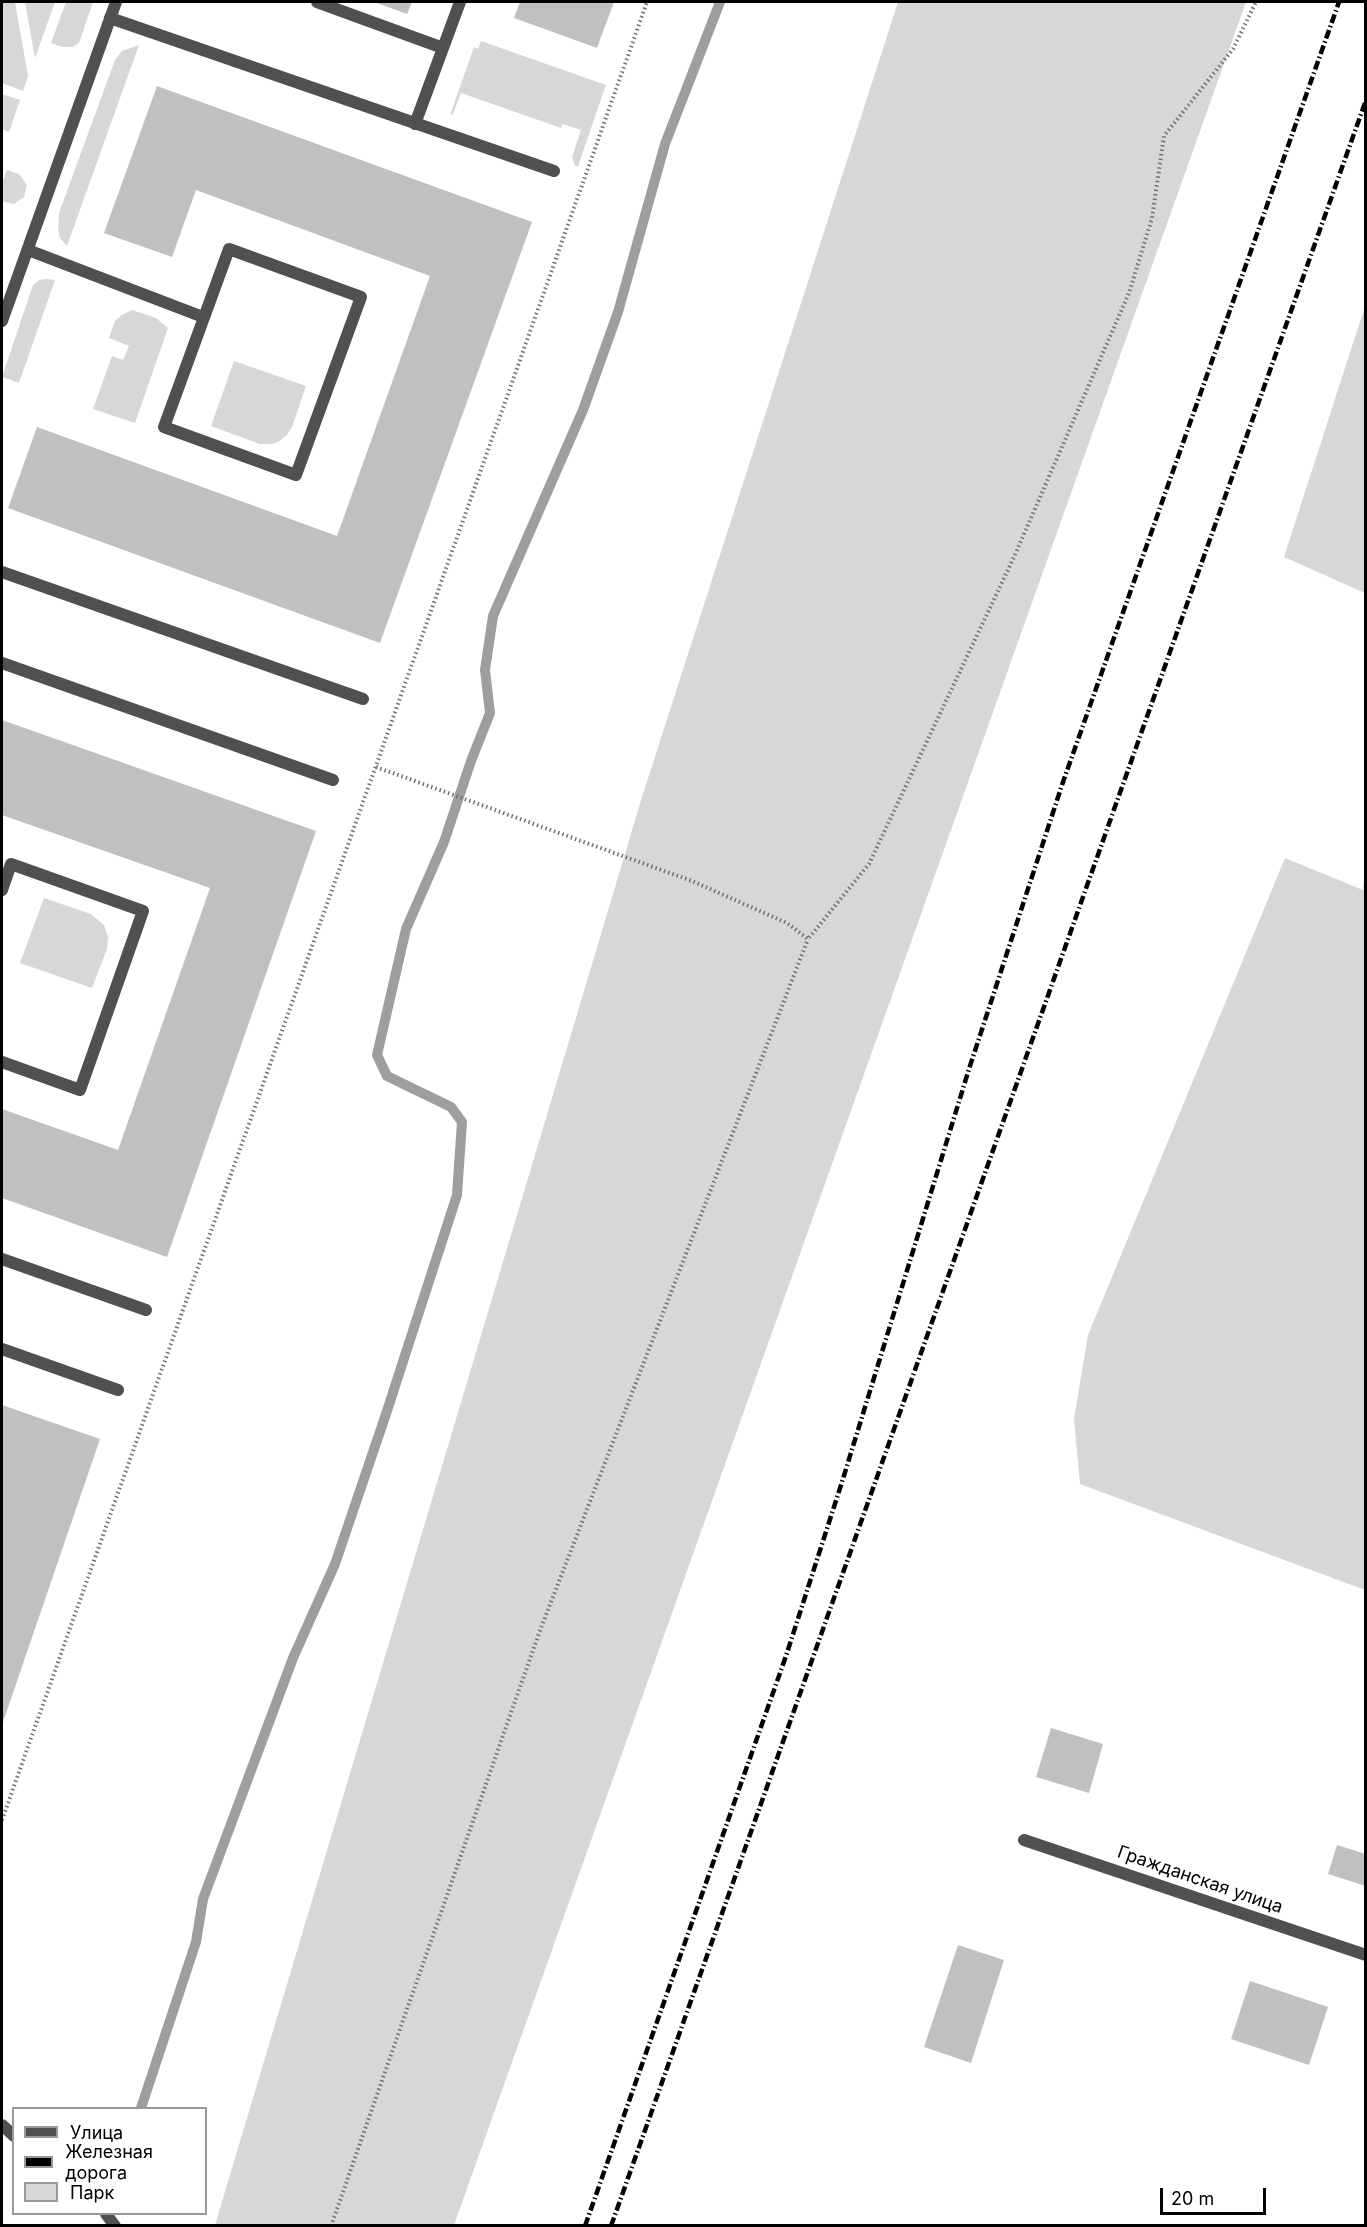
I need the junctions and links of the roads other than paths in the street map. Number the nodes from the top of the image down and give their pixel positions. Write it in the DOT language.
graph roads {
  1 [pos="116,2"];
  2 [pos="317,2"];
  3 [pos="460,2"];
  4 [pos="110,18"];
  5 [pos="442,48"];
  6 [pos="415,124"];
  7 [pos="554,171"];
  8 [pos="28,250"];
  9 [pos="203,317"];
  10 [pos="2,321"];
  11 [pos="2,572"];
  12 [pos="2,663"];
  13 [pos="363,699"];
  14 [pos="333,780"];
  15 [pos="2,890"];
  16 [pos="2,1062"];
  17 [pos="2,1259"];
  18 [pos="146,1310"];
  19 [pos="2,1349"];
  20 [pos="118,1390"];
  21 [pos="1024,1840"];
  22 [pos="1365,1955"];
  1 -- 4 [label="street"];
  2 -- 5 [label="street"];
  3 -- 5 [label="street"];
  4 -- 6 [label="street"];
  4 -- 8 [label="street"];
  5 -- 6 [label="street"];
  6 -- 7 [label="street"];
  8 -- 9 [label="street"];
  8 -- 10 [label="street"];
  9 -- 9 [label="street"];
  11 -- 13 [label="street"];
  12 -- 14 [label="street"];
  15 -- 16 [label="street"];
  17 -- 18 [label="street"];
  19 -- 20 [label="street"];
  21 -- 22 [label="street, Гражданская улица"];
}
